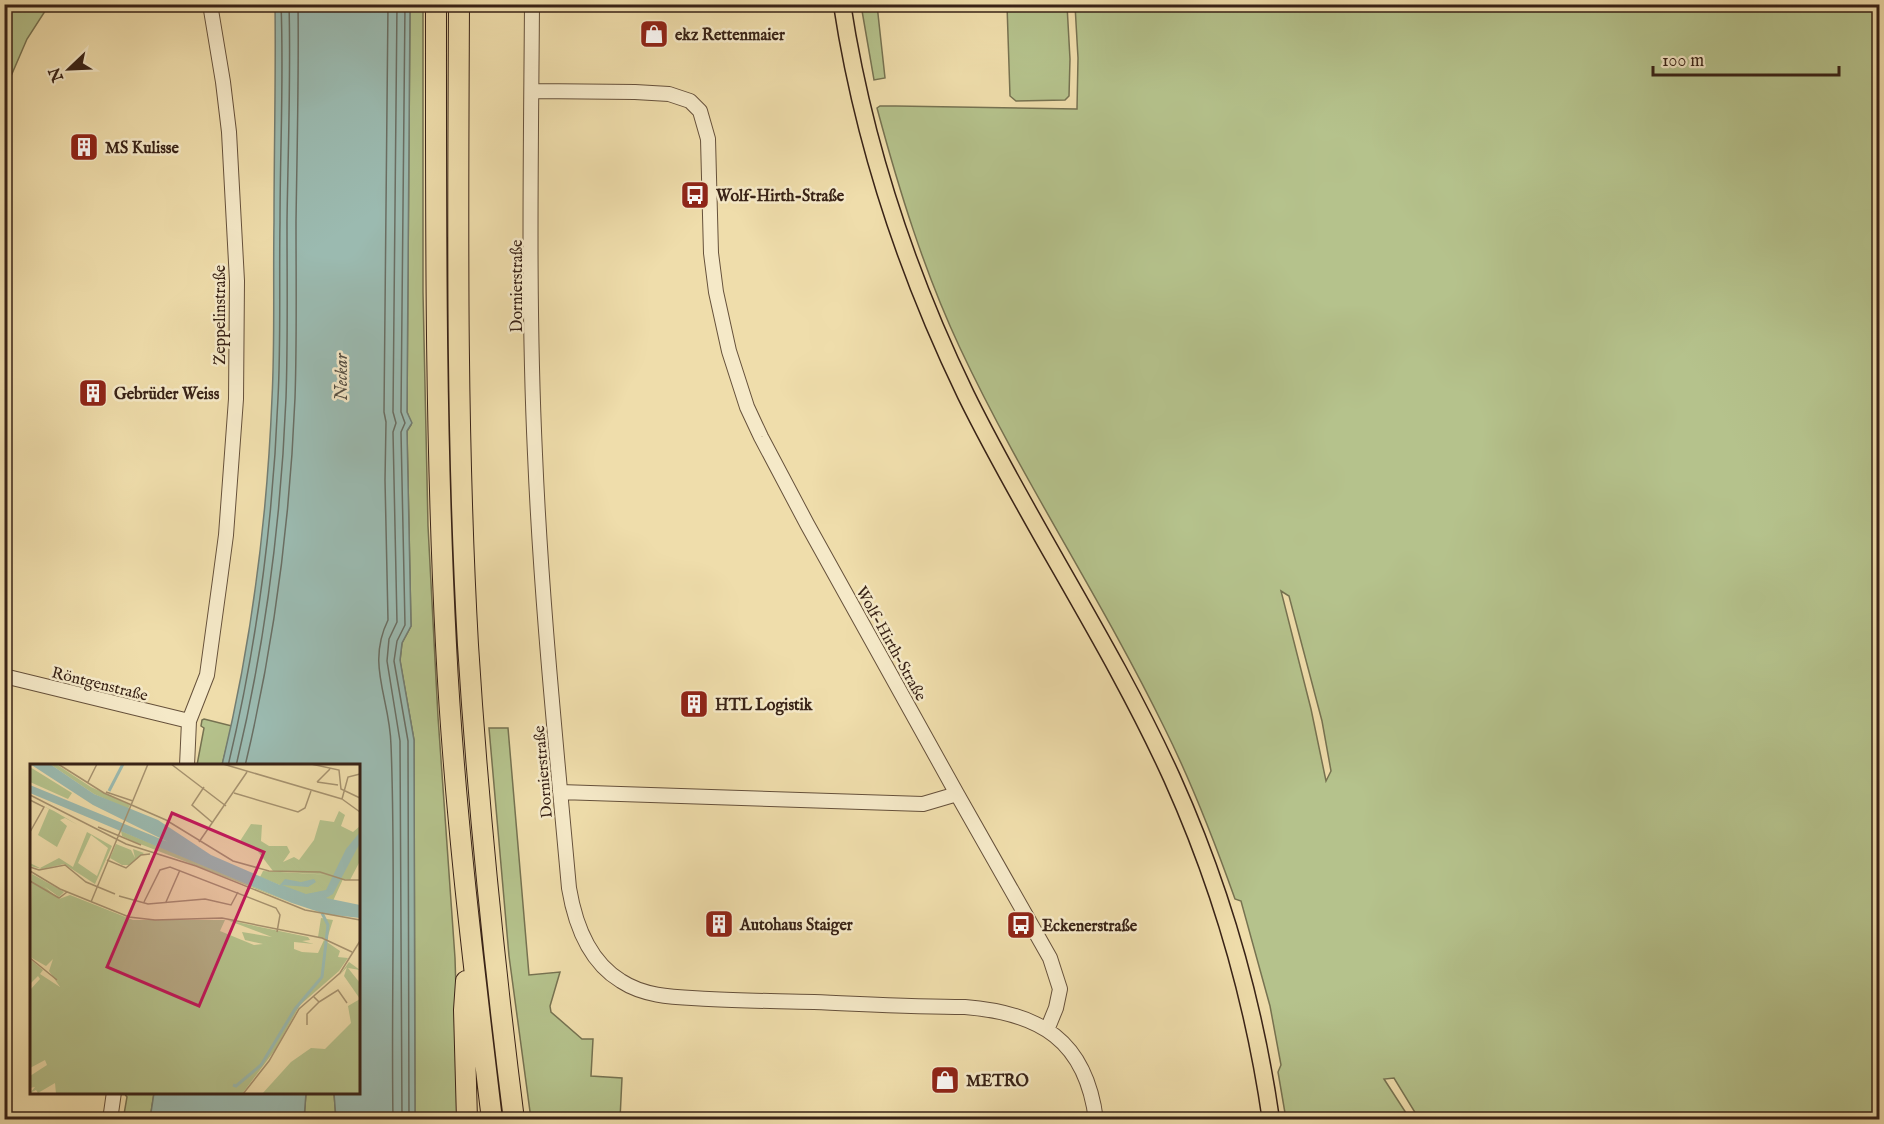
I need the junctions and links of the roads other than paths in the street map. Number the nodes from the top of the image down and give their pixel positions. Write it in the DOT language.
graph roads {
  1 [pos="210,4"];
  2 [pos="436,4"];
  3 [pos="459,4"];
  4 [pos="532,4"];
  5 [pos="842,4"];
  6 [pos="533,91"];
  7 [pos="4,676"];
  8 [pos="189,721"];
  9 [pos="188,764"];
  10 [pos="560,792"];
  11 [pos="957,794"];
  12 [pos="470,943"];
  13 [pos="1047,1030"];
  14 [pos="114,1094"];
  15 [pos="110,1119"];
  16 [pos="467,1119"];
  17 [pos="492,1119"];
  18 [pos="514,1119"];
  19 [pos="1096,1119"];
  20 [pos="1271,1119"];
  1 -- 8 [label="street, Zeppelinstraße"];
  2 -- 12 [label="highway"];
  3 -- 18 [label="highway"];
  4 -- 6 [label="street, Dornierstraße"];
  5 -- 20 [label="main road"];
  6 -- 10 [label="street, Dornierstraße"];
  6 -- 11 [label="street, Wolf-Hirth-Straße"];
  7 -- 8 [label="street, Röntgenstraße"];
  8 -- 9 [label="street, Zeppelinstraße"];
  10 -- 11 [label="street"];
  10 -- 13 [label="street, Dornierstraße"];
  11 -- 13 [label="street, Wolf-Hirth-Straße"];
  12 -- 16 [label="highway"];
  12 -- 17 [label="highway"];
  13 -- 19 [label="street, Dornierstraße"];
  14 -- 15 [label="street"];
}
